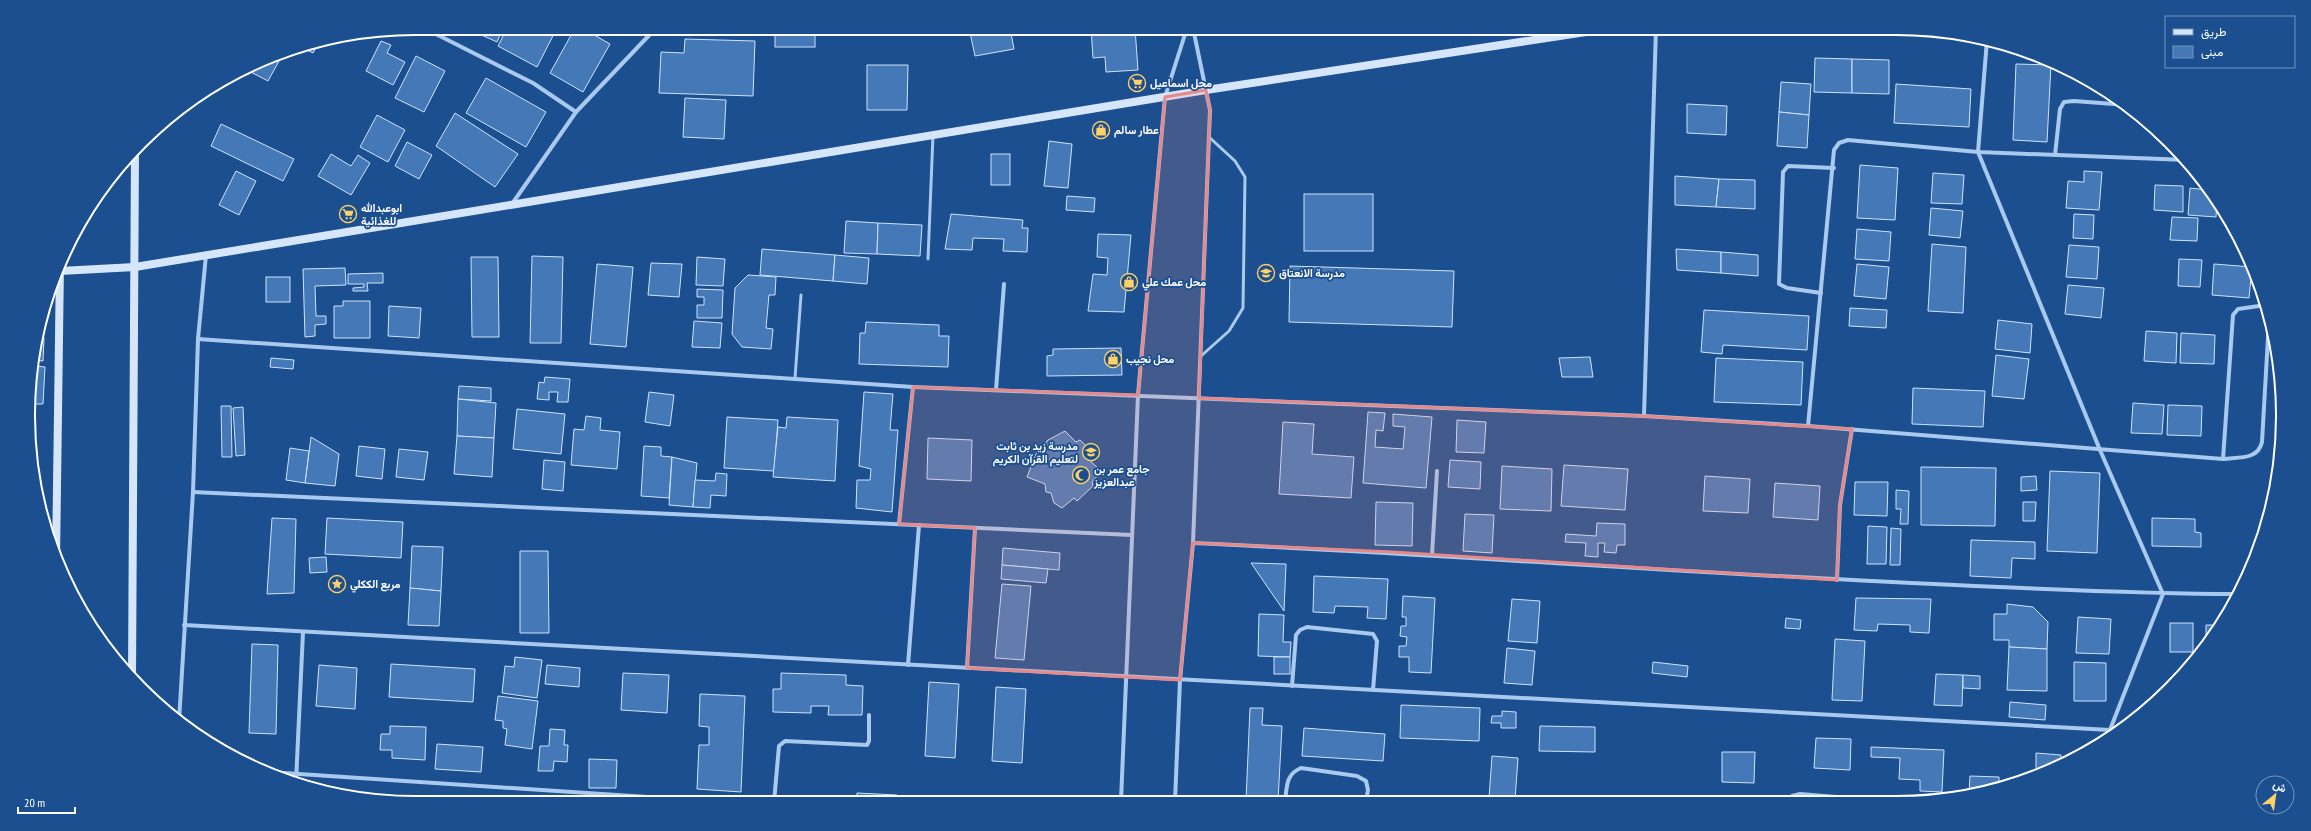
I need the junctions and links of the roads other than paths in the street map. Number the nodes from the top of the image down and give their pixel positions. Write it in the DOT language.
graph roads {
  1 [pos="438,35"];
  2 [pos="649,35"];
  3 [pos="1185,35"];
  4 [pos="1194,35"];
  5 [pos="1554,35"];
  6 [pos="1656,35"];
  7 [pos="1987,46"];
  8 [pos="1206,90"];
  9 [pos="1165,97"];
  10 [pos="2113,104"];
  11 [pos="576,112"];
  12 [pos="933,135"];
  13 [pos="1209,137"];
  14 [pos="1978,152"];
  15 [pos="2055,155"];
  16 [pos="135,158"];
  17 [pos="2177,160"];
  18 [pos="1834,168"];
  19 [pos="511,205"];
  20 [pos="206,254"];
  21 [pos="928,259"];
  22 [pos="135,267"];
  23 [pos="65,268"];
  24 [pos="60,281"];
  25 [pos="1004,284"];
  26 [pos="1821,293"];
  27 [pos="801,295"];
  28 [pos="2260,306"];
  29 [pos="2268,336"];
  30 [pos="198,339"];
  31 [pos="1200,356"];
  32 [pos="795,378"];
  33 [pos="913,387"];
  34 [pos="996,390"];
  35 [pos="1138,396"];
  36 [pos="1199,398"];
  37 [pos="1644,416"];
  38 [pos="1808,426"];
  39 [pos="1852,429"];
  40 [pos="2100,450"];
  41 [pos="2223,459"];
  42 [pos="1437,471"];
  43 [pos="193,492"];
  44 [pos="899,524"];
  45 [pos="919,525"];
  46 [pos="975,528"];
  47 [pos="1132,535"];
  48 [pos="56,541"];
  49 [pos="1193,543"];
  50 [pos="1432,554"];
  51 [pos="1837,580"];
  52 [pos="2163,594"];
  53 [pos="2232,594"];
  54 [pos="184,625"];
  55 [pos="303,632"];
  56 [pos="908,665"];
  57 [pos="967,668"];
  58 [pos="132,669"];
  59 [pos="1125,677"];
  60 [pos="1180,680"];
  61 [pos="1292,686"];
  62 [pos="1373,690"];
  63 [pos="179,713"];
  64 [pos="870,715"];
  65 [pos="2110,730"];
  66 [pos="286,773"];
  67 [pos="296,774"];
  68 [pos="632,796"];
  69 [pos="775,796"];
  70 [pos="1121,796"];
  71 [pos="1175,796"];
  72 [pos="1286,796"];
  73 [pos="1367,796"];
  74 [pos="1792,796"];
  75 [pos="1824,796"];
  1 -- 11 [label="street"];
  2 -- 11 [label="street"];
  3 -- 9 [label="street"];
  4 -- 8 [label="street"];
  5 -- 8 [label="street"];
  6 -- 37 [label="street"];
  7 -- 14 [label="street"];
  8 -- 9 [label="street"];
  8 -- 13 [label="street"];
  9 -- 12 [label="street"];
  9 -- 35 [label="street"];
  10 -- 15 [label="street"];
  11 -- 19 [label="street"];
  12 -- 19 [label="street"];
  12 -- 21 [label="lane"];
  13 -- 31 [label="street"];
  13 -- 31 [label="lane"];
  14 -- 15 [label="street"];
  14 -- 18 [label="street"];
  14 -- 40 [label="street"];
  15 -- 17 [label="street"];
  16 -- 22 [label="street"];
  18 -- 26 [label="street"];
  18 -- 26 [label="street"];
  19 -- 20 [label="street"];
  20 -- 22 [label="street"];
  20 -- 30 [label="street"];
  22 -- 23 [label="street"];
  22 -- 58 [label="street"];
  24 -- 48 [label="street"];
  25 -- 34 [label="street"];
  26 -- 38 [label="street"];
  27 -- 32 [label="lane"];
  28 -- 41 [label="street"];
  29 -- 41 [label="street"];
  30 -- 32 [label="street"];
  30 -- 43 [label="street"];
  31 -- 36 [label="street"];
  32 -- 33 [label="street"];
  33 -- 34 [label="street"];
  33 -- 44 [label="street"];
  34 -- 35 [label="street"];
  35 -- 36 [label="street"];
  35 -- 47 [label="street"];
  36 -- 37 [label="street"];
  36 -- 49 [label="street"];
  37 -- 38 [label="street"];
  38 -- 39 [label="street"];
  39 -- 40 [label="street"];
  39 -- 51 [label="street"];
  40 -- 41 [label="street"];
  40 -- 52 [label="street"];
  42 -- 50 [label="street"];
  43 -- 44 [label="street"];
  43 -- 54 [label="street"];
  44 -- 45 [label="street"];
  45 -- 46 [label="street"];
  45 -- 56 [label="street"];
  46 -- 47 [label="street"];
  46 -- 57 [label="street"];
  47 -- 59 [label="street"];
  49 -- 50 [label="street"];
  49 -- 60 [label="street"];
  50 -- 51 [label="street"];
  51 -- 52 [label="street"];
  52 -- 53 [label="street"];
  52 -- 65 [label="street"];
  54 -- 55 [label="street"];
  54 -- 63 [label="street"];
  55 -- 56 [label="street"];
  55 -- 67 [label="street"];
  56 -- 57 [label="street"];
  57 -- 59 [label="street"];
  59 -- 60 [label="street"];
  59 -- 70 [label="street"];
  60 -- 61 [label="street"];
  60 -- 71 [label="street"];
  61 -- 62 [label="street"];
  61 -- 62 [label="street"];
  62 -- 65 [label="street"];
  64 -- 69 [label="street"];
  66 -- 67 [label="street"];
  67 -- 68 [label="street"];
  72 -- 73 [label="street"];
  74 -- 75 [label="street"];
}
